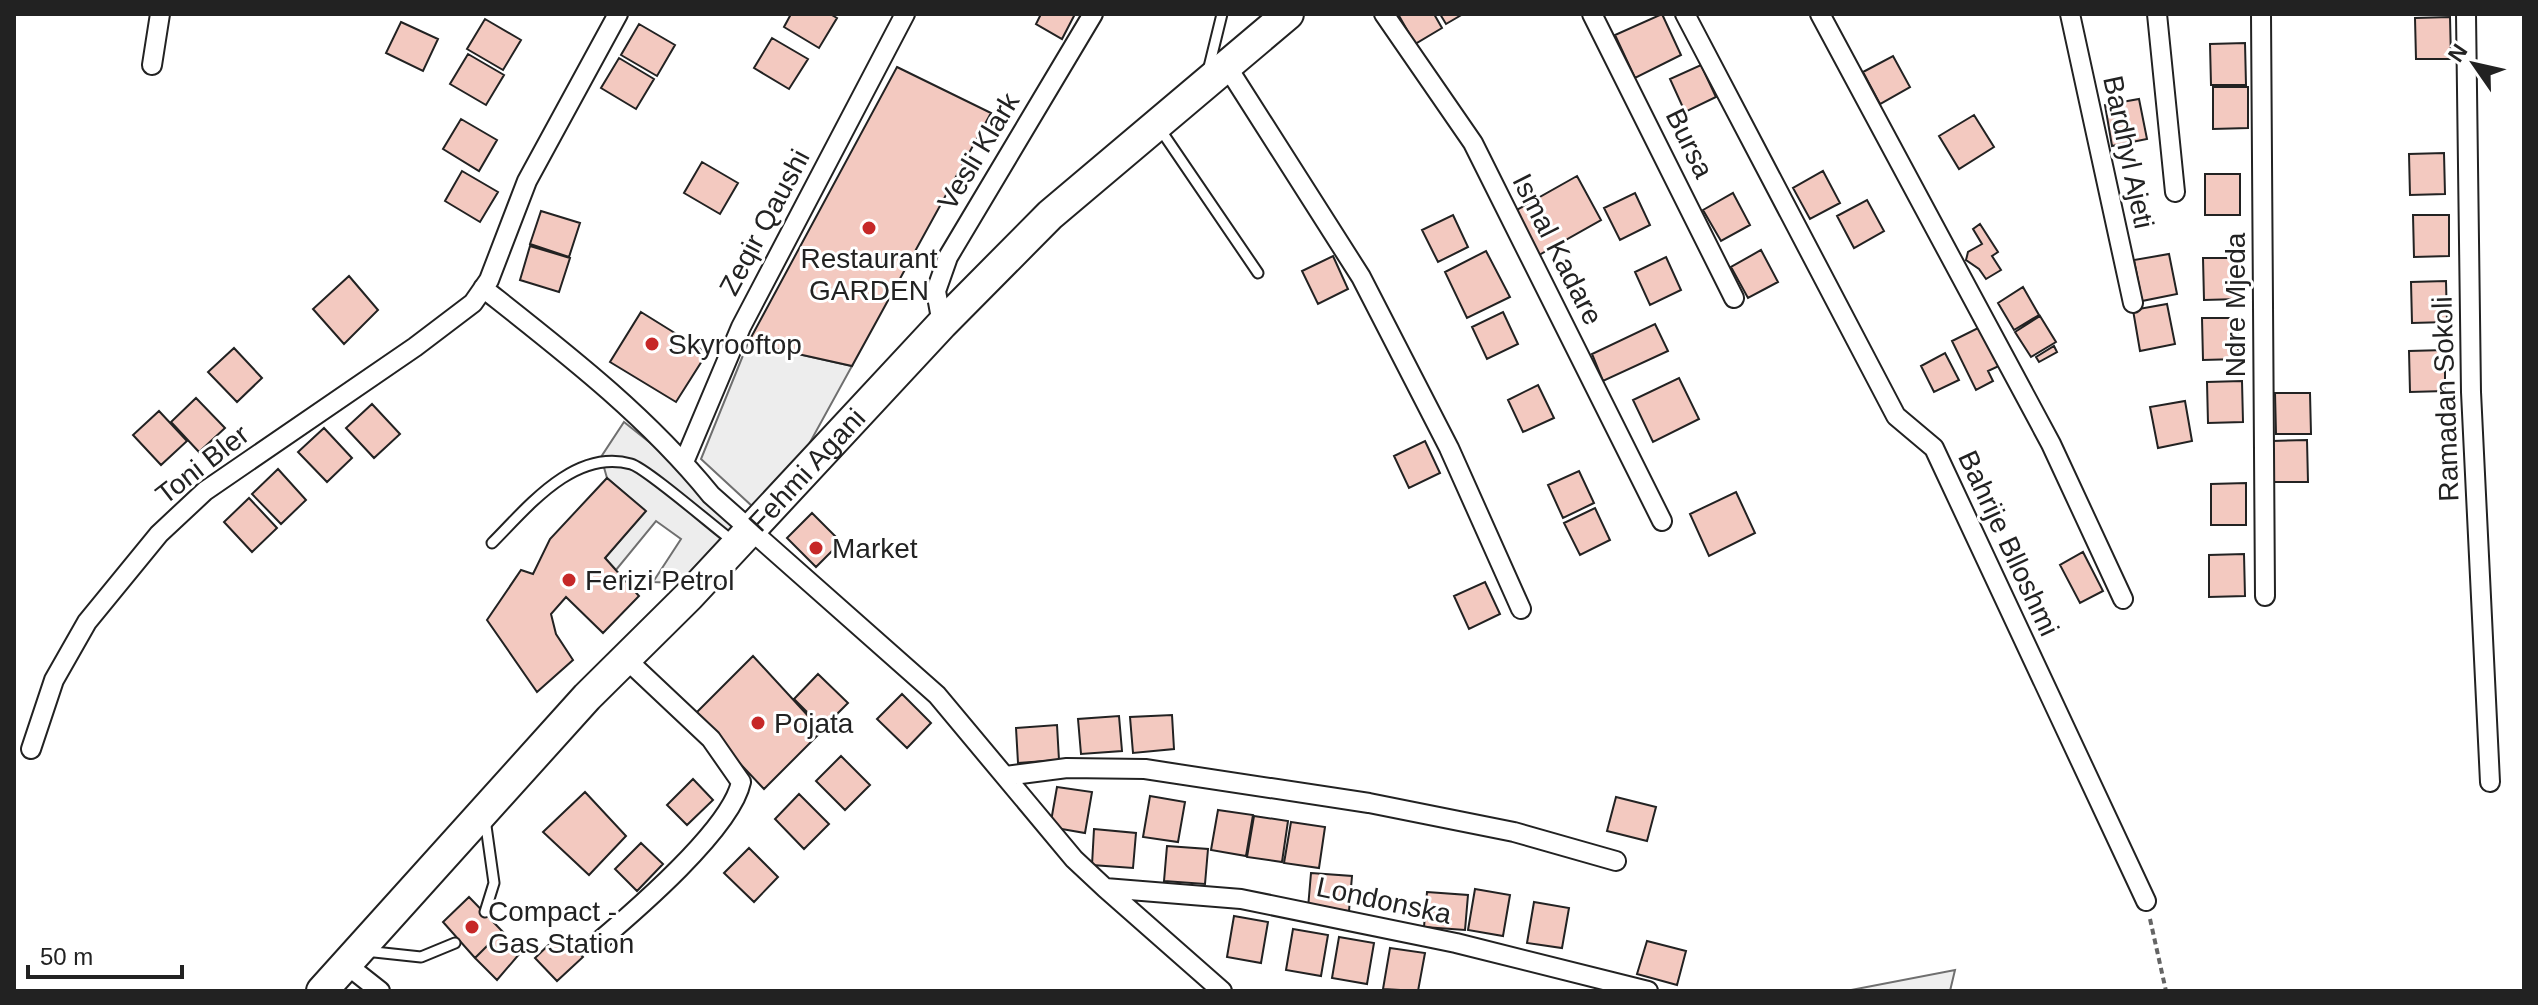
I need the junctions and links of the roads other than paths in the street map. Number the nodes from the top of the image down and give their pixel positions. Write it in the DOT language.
graph roads {
  1 [pos="160,14"];
  2 [pos="618,14"];
  3 [pos="905,14"];
  4 [pos="1093,14"];
  5 [pos="1222,14"];
  6 [pos="1288,14"];
  7 [pos="1384,14"];
  8 [pos="1592,14"];
  9 [pos="1685,14"];
  10 [pos="1820,14"];
  11 [pos="2070,14"];
  12 [pos="2157,14"];
  13 [pos="2261,14"];
  14 [pos="2466,14"];
  15 [pos="152,65"];
  16 [pos="1215,73"];
  17 [pos="1156,123"];
  18 [pos="2175,192"];
  19 [pos="1258,273"];
  20 [pos="483,288"];
  21 [pos="1734,298"];
  22 [pos="2133,303"];
  23 [pos="942,324"];
  24 [pos="684,462"];
  25 [pos="1662,521"];
  26 [pos="744,538"];
  27 [pos="492,543"];
  28 [pos="2265,596"];
  29 [pos="2123,599"];
  30 [pos="1521,609"];
  31 [pos="626,659"];
  32 [pos="31,749"];
  33 [pos="1006,776"];
  34 [pos="2490,782"];
  35 [pos="483,812"];
  36 [pos="1616,861"];
  37 [pos="1105,888"];
  38 [pos="2146,901"];
  39 [pos="485,912"];
  40 [pos="455,943"];
  41 [pos="596,944"];
  42 [pos="354,958"];
  43 [pos="322,991"];
  44 [pos="380,991"];
  45 [pos="1222,991"];
  46 [pos="1648,991"];
  1 -- 15 [label="street"];
  2 -- 20 [label="street, Toni Bler"];
  3 -- 24 [label="street, Zeqir Qaushi"];
  4 -- 23 [label="street, Vesli Klark"];
  5 -- 16 [label="lane"];
  6 -- 16 [label="main road, Fehmi Agani"];
  7 -- 25 [label="street, Ismal Kadare"];
  8 -- 21 [label="street, Bursa"];
  9 -- 38 [label="street, Bahrije Blloshmi"];
  10 -- 29 [label="street"];
  11 -- 22 [label="street, Bardhyl Ajeti"];
  12 -- 18 [label="street"];
  13 -- 28 [label="street, Ndre Mjeda"];
  14 -- 34 [label="street, Ramadan Sokoli"];
  16 -- 17 [label="main road, Fehmi Agani"];
  16 -- 30 [label="street"];
  17 -- 19 [label="lane"];
  17 -- 23 [label="main road, Fehmi Agani"];
  20 -- 24 [label="street"];
  20 -- 32 [label="street, Toni Bler"];
  23 -- 26 [label="main road, Fehmi Agani"];
  24 -- 26 [label="street"];
  26 -- 27 [label="lane"];
  26 -- 31 [label="main road, Fehmi Agani"];
  26 -- 33 [label="street"];
  31 -- 35 [label="main road, Fehmi Agani"];
  31 -- 41 [label="street"];
  33 -- 36 [label="street"];
  33 -- 37 [label="street"];
  35 -- 39 [label="lane"];
  35 -- 42 [label="main road, Fehmi Agani"];
  37 -- 45 [label="street"];
  37 -- 46 [label="street, Londonska"];
  40 -- 42 [label="lane"];
  42 -- 43 [label="main road, Fehmi Agani"];
  42 -- 44 [label="street"];
}
